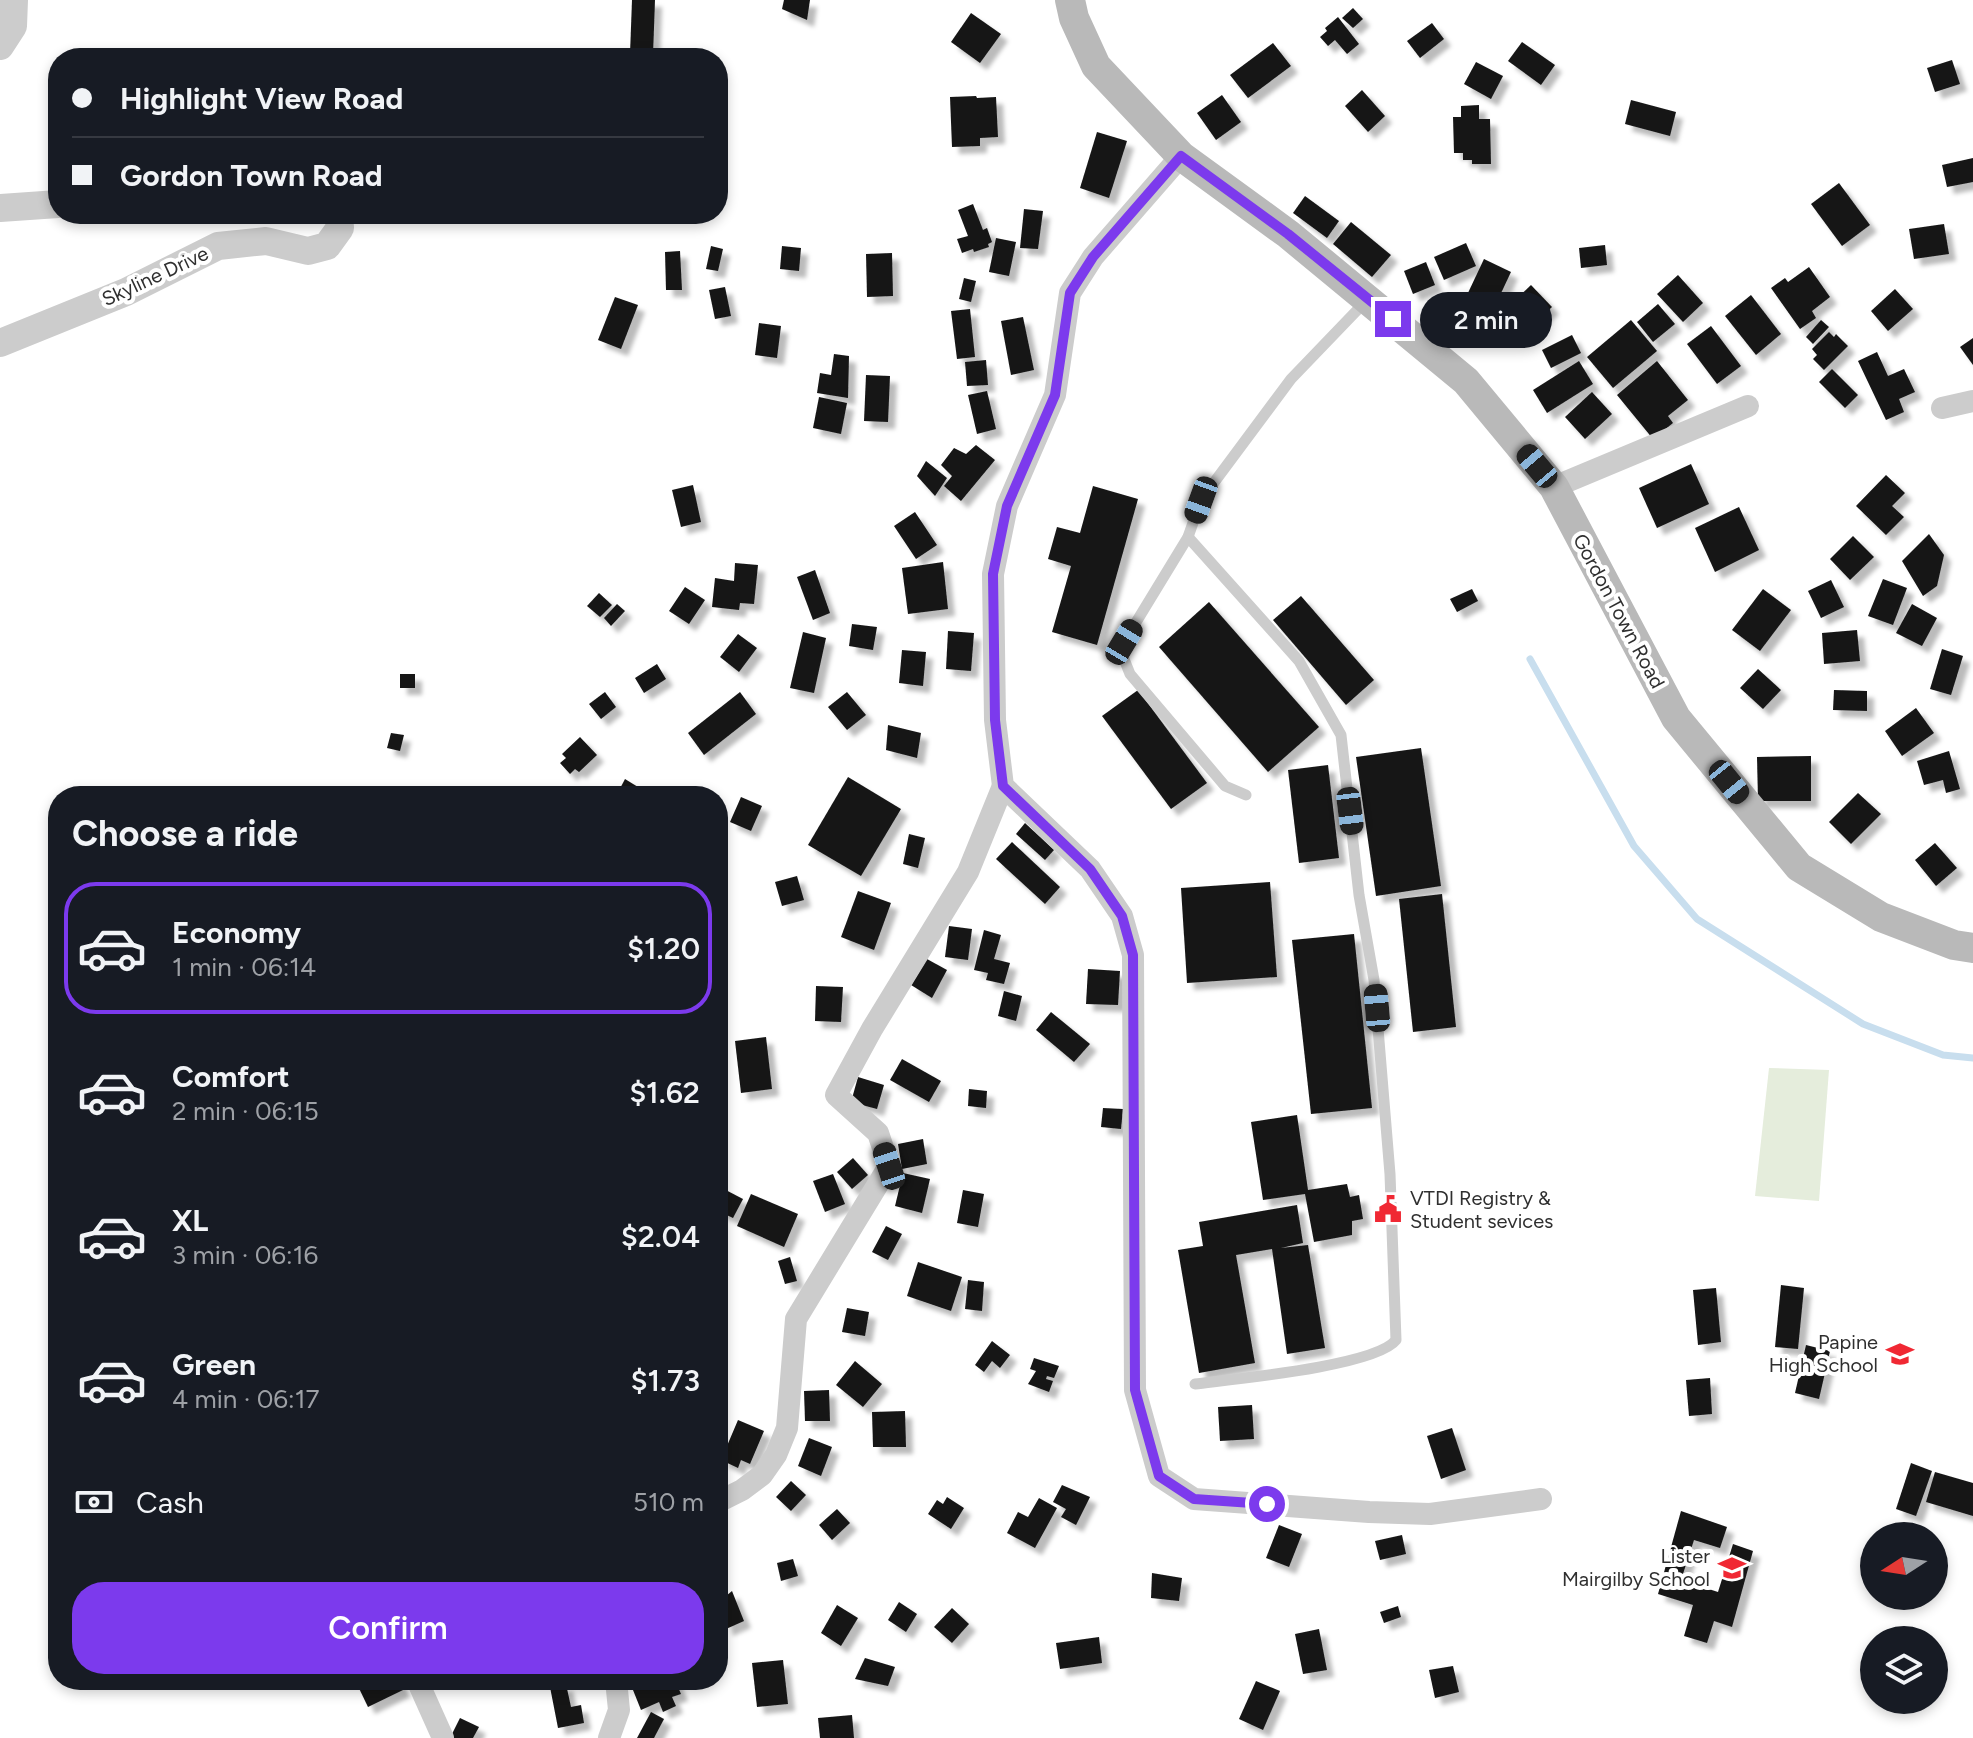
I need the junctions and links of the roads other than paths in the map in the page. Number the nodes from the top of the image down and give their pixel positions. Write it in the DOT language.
graph roads {
  1 [pos="14,0"];
  2 [pos="1070,0"];
  3 [pos="0,46"];
  4 [pos="1181,156"];
  5 [pos="48,205"];
  6 [pos="0,208"];
  7 [pos="340,224"];
  8 [pos="1368,299"];
  9 [pos="0,343"];
  10 [pos="1973,401"];
  11 [pos="1748,406"];
  12 [pos="1942,408"];
  13 [pos="1554,487"];
  14 [pos="1188,537"];
  15 [pos="1003,786"];
  16 [pos="1246,795"];
  17 [pos="1973,948"];
  18 [pos="1195,1384"];
  19 [pos="728,1497"];
  20 [pos="1541,1499"];
  21 [pos="421,1690"];
  22 [pos="617,1690"];
  23 [pos="443,1738"];
  24 [pos="609,1738"];
  1 -- 3 [label="street"];
  2 -- 4 [label="main road, Gordon Town Road"];
  4 -- 8 [label="main road, Gordon Town Road"];
  4 -- 15 [label="street"];
  5 -- 6 [label="street"];
  7 -- 9 [label="street, Skyline Drive"];
  8 -- 13 [label="main road, Gordon Town Road"];
  8 -- 14 [label="lane"];
  10 -- 12 [label="street"];
  11 -- 13 [label="street"];
  13 -- 17 [label="main road, Gordon Town Road"];
  14 -- 16 [label="lane"];
  14 -- 18 [label="lane"];
  15 -- 19 [label="street"];
  15 -- 20 [label="street"];
  21 -- 23 [label="street"];
  22 -- 24 [label="street"];
}
